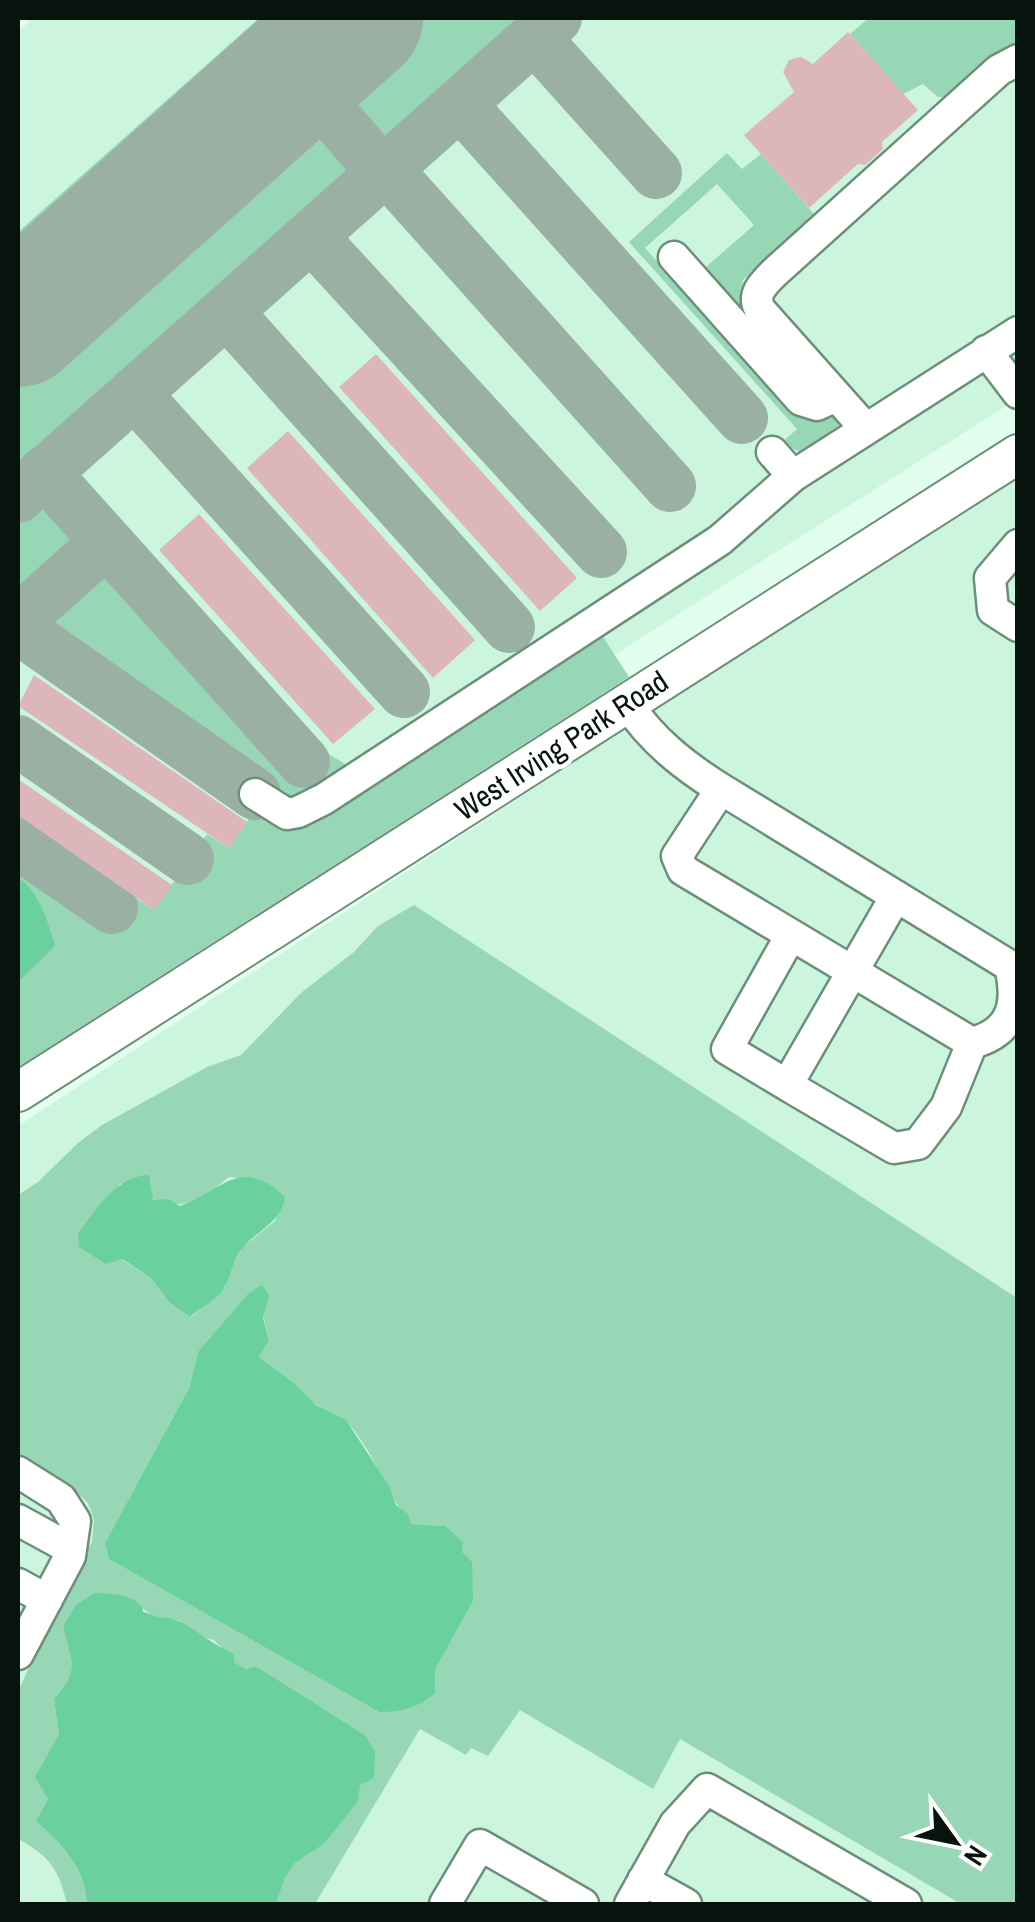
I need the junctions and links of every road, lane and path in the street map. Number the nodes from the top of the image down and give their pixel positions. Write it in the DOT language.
graph roads {
  1 [pos="1018,60"];
  2 [pos="674,257"];
  3 [pos="1018,332"];
  4 [pos="986,351"];
  5 [pos="1018,393"];
  6 [pos="836,396"];
  7 [pos="866,429"];
  8 [pos="772,452"];
  9 [pos="1018,454"];
  10 [pos="793,476"];
  11 [pos="1018,544"];
  12 [pos="1018,626"];
  13 [pos="627,703"];
  14 [pos="722,789"];
  15 [pos="255,794"];
  16 [pos="896,896"];
  17 [pos="791,935"];
  18 [pos="852,972"];
  19 [pos="972,1044"];
  20 [pos="788,1084"];
  21 [pos="18,1092"];
  22 [pos="18,1472"];
  23 [pos="18,1520"];
  24 [pos="72,1549"];
  25 [pos="18,1584"];
  26 [pos="47,1600"];
  27 [pos="18,1654"];
  28 [pos="637,1892"];
  29 [pos="445,1904"];
  30 [pos="583,1904"];
  31 [pos="686,1904"];
  32 [pos="906,1904"];
  1 -- 6 [label="lane"];
  2 -- 6 [label="lane"];
  3 -- 4 [label="lane"];
  4 -- 5 [label="lane"];
  4 -- 7 [label="lane"];
  6 -- 7 [label="lane"];
  7 -- 10 [label="lane"];
  8 -- 10 [label="lane"];
  9 -- 13 [label="main road, West Irving Park Road"];
  10 -- 15 [label="lane"];
  11 -- 12 [label="lane"];
  13 -- 14 [label="lane"];
  13 -- 21 [label="main road, West Irving Park Road"];
  14 -- 16 [label="lane"];
  14 -- 17 [label="lane"];
  16 -- 18 [label="lane"];
  16 -- 19 [label="lane"];
  17 -- 18 [label="lane"];
  17 -- 20 [label="lane"];
  18 -- 19 [label="lane"];
  18 -- 20 [label="lane"];
  19 -- 20 [label="lane"];
  22 -- 24 [label="lane"];
  23 -- 24 [label="lane"];
  24 -- 26 [label="lane"];
  25 -- 26 [label="lane"];
  26 -- 27 [label="lane"];
  28 -- 31 [label="lane"];
  28 -- 32 [label="lane"];
  29 -- 30 [label="lane"];
}
